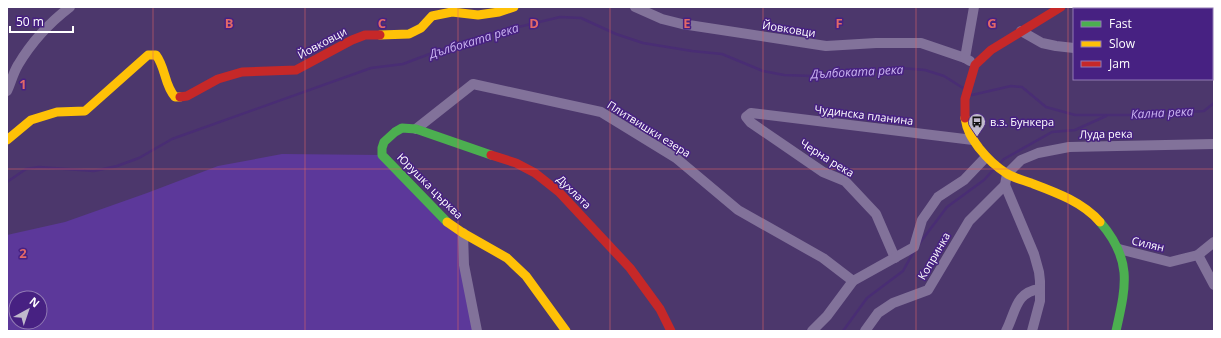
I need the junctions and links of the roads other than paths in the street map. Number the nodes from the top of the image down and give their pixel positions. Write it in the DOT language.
graph roads {
  1 [pos="70,7"];
  2 [pos="514,7"];
  3 [pos="635,7"];
  4 [pos="974,7"];
  5 [pos="1061,7"];
  6 [pos="1021,31"];
  7 [pos="1073,48"];
  8 [pos="965,58"];
  9 [pos="975,64"];
  10 [pos="7,91"];
  11 [pos="751,113"];
  12 [pos="416,129"];
  13 [pos="7,140"];
  14 [pos="973,140"];
  15 [pos="1214,144"];
  16 [pos="986,157"];
  17 [pos="1007,174"];
  18 [pos="1005,185"];
  19 [pos="463,233"];
  20 [pos="1214,242"];
  21 [pos="1119,249"];
  22 [pos="1198,255"];
  23 [pos="895,258"];
  24 [pos="853,280"];
  25 [pos="1214,285"];
  26 [pos="1040,289"];
  27 [pos="477,331"];
  28 [pos="566,331"];
  29 [pos="671,331"];
  30 [pos="812,331"];
  31 [pos="865,331"];
  32 [pos="1006,331"];
  33 [pos="1032,331"];
  34 [pos="1116,331"];
  1 -- 10 [label="street"];
  2 -- 13 [label="street, Йовковци"];
  3 -- 8 [label="street, Йовковци"];
  4 -- 8 [label="street"];
  5 -- 6 [label="street"];
  6 -- 7 [label="street"];
  6 -- 9 [label="street"];
  8 -- 9 [label="street, Йовковци"];
  9 -- 14 [label="street"];
  11 -- 14 [label="street, Чудинска планина"];
  11 -- 23 [label="street, Черна река"];
  12 -- 19 [label="street, Юрушка църква"];
  12 -- 24 [label="street, Плитвишки езера"];
  12 -- 29 [label="street, Духлата"];
  14 -- 16 [label="street"];
  15 -- 17 [label="street, Луда река"];
  16 -- 17 [label="street"];
  16 -- 23 [label="street"];
  17 -- 18 [label="street"];
  17 -- 21 [label="street"];
  18 -- 26 [label="street"];
  18 -- 31 [label="street, Копринка"];
  19 -- 27 [label="street"];
  19 -- 28 [label="street, Юрушка църква"];
  20 -- 22 [label="street, Силян"];
  21 -- 22 [label="street, Силян"];
  21 -- 34 [label="street"];
  22 -- 25 [label="street"];
  23 -- 24 [label="street"];
  24 -- 30 [label="street"];
  26 -- 32 [label="street"];
  26 -- 33 [label="street"];
}
